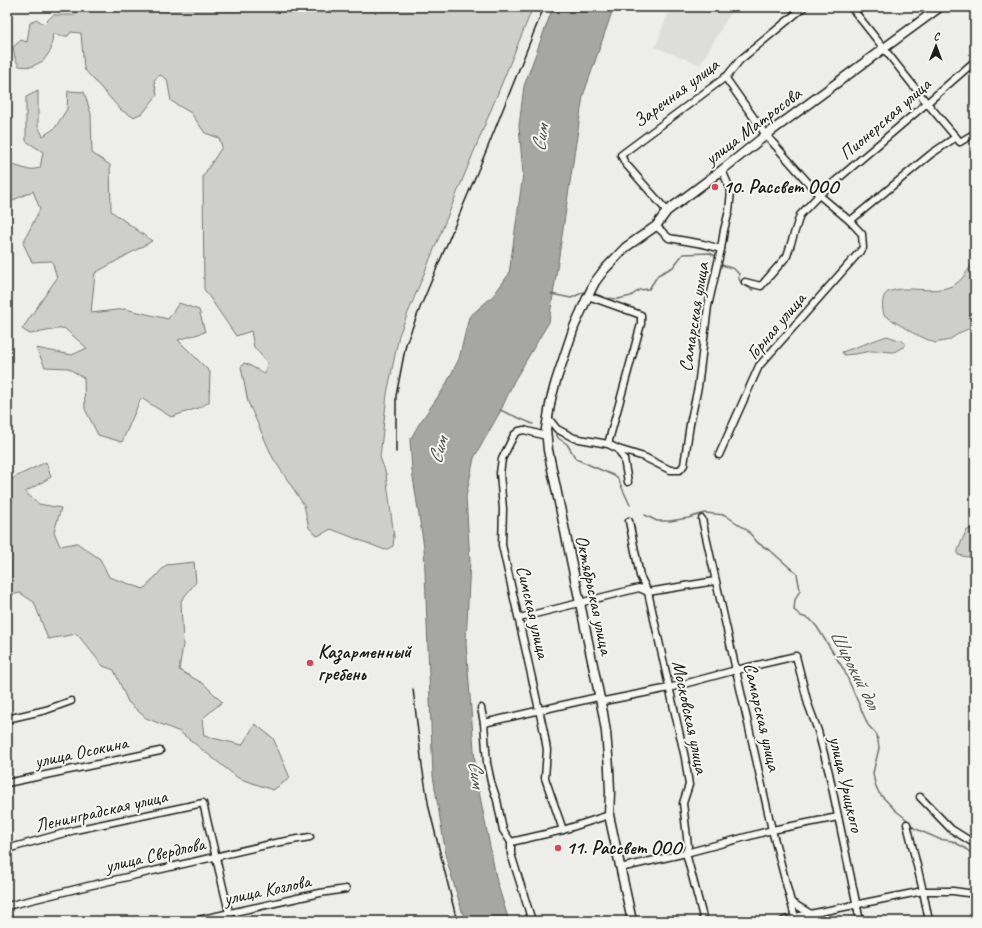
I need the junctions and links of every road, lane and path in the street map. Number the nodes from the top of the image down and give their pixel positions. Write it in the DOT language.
graph roads {
  1 [pos="804,7"];
  2 [pos="851,7"];
  3 [pos="940,7"];
  4 [pos="884,48"];
  5 [pos="975,61"];
  6 [pos="725,78"];
  7 [pos="927,103"];
  8 [pos="975,134"];
  9 [pos="766,135"];
  10 [pos="956,137"];
  11 [pos="722,170"];
  12 [pos="819,195"];
  13 [pos="668,212"];
  14 [pos="850,221"];
  15 [pos="656,226"];
  16 [pos="721,249"];
  17 [pos="595,282"];
  18 [pos="745,282"];
  19 [pos="588,296"];
  20 [pos="549,419"];
  21 [pos="546,436"];
  22 [pos="608,444"];
  23 [pos="618,449"];
  24 [pos="719,455"];
  25 [pos="628,482"];
  26 [pos="702,519"];
  27 [pos="629,520"];
  28 [pos="715,581"];
  29 [pos="648,592"];
  30 [pos="580,603"];
  31 [pos="519,618"];
  32 [pos="736,670"];
  33 [pos="669,688"];
  34 [pos="600,699"];
  35 [pos="71,701"];
  36 [pos="481,708"];
  37 [pos="539,711"];
  38 [pos="7,719"];
  39 [pos="484,723"];
  40 [pos="160,751"];
  41 [pos="7,783"];
  42 [pos="920,797"];
  43 [pos="609,815"];
  44 [pos="838,817"];
  45 [pos="907,824"];
  46 [pos="563,830"];
  47 [pos="772,830"];
  48 [pos="310,837"];
  49 [pos="511,842"];
  50 [pos="975,844"];
  51 [pos="7,849"];
  52 [pos="686,853"];
  53 [pos="216,857"];
  54 [pos="620,868"];
  55 [pos="346,889"];
  56 [pos="923,891"];
  57 [pos="975,894"];
  58 [pos="791,902"];
  59 [pos="857,904"];
  60 [pos="7,906"];
  61 [pos="229,913"];
  62 [pos="811,914"];
  63 [pos="796,919"];
  64 [pos="194,921"];
  65 [pos="231,921"];
  66 [pos="532,921"];
  67 [pos="632,921"];
  68 [pos="704,921"];
  69 [pos="783,921"];
  70 [pos="860,921"];
  71 [pos="929,921"];
  1 -- 6 [label="street, Заречная улица"];
  2 -- 4 [label="street"];
  3 -- 4 [label="main road, улица Матросова"];
  4 -- 7 [label="street"];
  4 -- 9 [label="main road, улица Матросова"];
  5 -- 7 [label="street, Пионерская улица"];
  6 -- 9 [label="street"];
  6 -- 13 [label="street, Заречная улица"];
  7 -- 10 [label="street"];
  7 -- 12 [label="street, Пионерская улица"];
  8 -- 10 [label="street"];
  9 -- 11 [label="main road, улица Матросова"];
  9 -- 12 [label="street"];
  10 -- 14 [label="street"];
  11 -- 13 [label="main road, улица Матросова"];
  11 -- 16 [label="street, Самарская улица"];
  12 -- 14 [label="street"];
  12 -- 18 [label="street, Пионерская улица"];
  13 -- 15 [label="main road, улица Матросова"];
  14 -- 24 [label="street, Горная улица"];
  15 -- 16 [label="street"];
  15 -- 17 [label="main road, улица Матросова"];
  16 -- 23 [label="street, Самарская улица"];
  17 -- 19 [label="main road, Октябрьская улица"];
  19 -- 20 [label="main road, Октябрьская улица"];
  19 -- 22 [label="street"];
  20 -- 21 [label="main road, Октябрьская улица"];
  20 -- 22 [label="street"];
  21 -- 30 [label="main road, Октябрьская улица"];
  21 -- 31 [label="street, Симская улица"];
  22 -- 23 [label="street"];
  23 -- 25 [label="street"];
  26 -- 28 [label="street, Самарская улица"];
  27 -- 29 [label="street, Московская улица"];
  28 -- 29 [label="street"];
  28 -- 32 [label="street, Самарская улица"];
  29 -- 30 [label="street"];
  29 -- 33 [label="street, Московская улица"];
  30 -- 31 [label="street"];
  30 -- 34 [label="main road, Октябрьская улица"];
  31 -- 37 [label="street, Симская улица"];
  32 -- 33 [label="street"];
  32 -- 44 [label="street, улица Урицкого"];
  32 -- 47 [label="street, Самарская улица"];
  33 -- 34 [label="street"];
  33 -- 52 [label="street, Московская улица"];
  34 -- 37 [label="street"];
  34 -- 43 [label="main road, Октябрьская улица"];
  35 -- 38 [label="street"];
  36 -- 39 [label="street"];
  37 -- 39 [label="street"];
  37 -- 46 [label="street, Симская улица"];
  39 -- 49 [label="street"];
  40 -- 41 [label="street, улица Осокина"];
  42 -- 50 [label="street"];
  43 -- 46 [label="street"];
  43 -- 54 [label="main road, Октябрьская улица"];
  44 -- 47 [label="street"];
  44 -- 59 [label="street, улица Урицкого"];
  45 -- 56 [label="street"];
  46 -- 49 [label="street"];
  47 -- 52 [label="street"];
  47 -- 58 [label="street, Самарская улица"];
  48 -- 53 [label="street, улица Свердлова"];
  49 -- 66 [label="street"];
  51 -- 53 [label="street, Ленинградская улица"];
  52 -- 54 [label="street"];
  52 -- 68 [label="street, Московская улица"];
  53 -- 60 [label="street, улица Свердлова"];
  53 -- 61 [label="street"];
  54 -- 67 [label="main road, Октябрьская улица"];
  55 -- 61 [label="street, улица Козлова"];
  56 -- 57 [label="street"];
  56 -- 59 [label="street"];
  56 -- 71 [label="street"];
  58 -- 62 [label="street"];
  58 -- 63 [label="street, Самарская улица"];
  59 -- 62 [label="street"];
  59 -- 70 [label="street, улица Урицкого"];
  61 -- 64 [label="street, улица Козлова"];
  61 -- 65 [label="street"];
  62 -- 63 [label="street"];
  63 -- 69 [label="street"];
}
